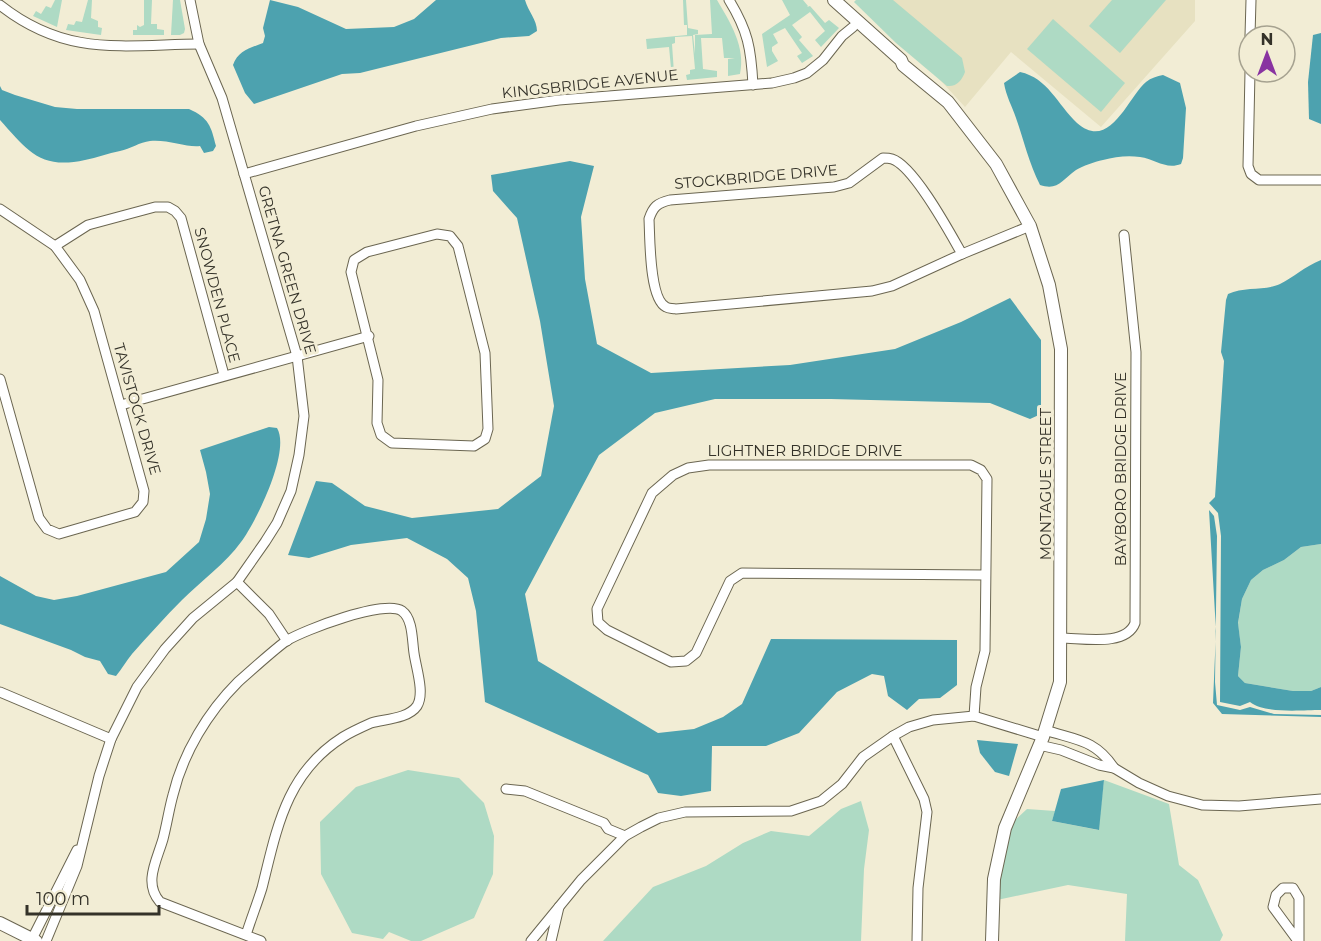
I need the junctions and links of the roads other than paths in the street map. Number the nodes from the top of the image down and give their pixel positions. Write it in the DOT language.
graph roads {
  1 [pos="190,0"];
  2 [pos="729,0"];
  3 [pos="825,0"];
  4 [pos="834,0"];
  5 [pos="1251,0"];
  6 [pos="0,4"];
  7 [pos="1250,24"];
  8 [pos="854,27"];
  9 [pos="199,44"];
  10 [pos="903,65"];
  11 [pos="1250,84"];
  12 [pos="753,85"];
  13 [pos="244,174"];
  14 [pos="1321,180"];
  15 [pos="0,209"];
  16 [pos="1030,226"];
  17 [pos="1124,235"];
  18 [pos="55,246"];
  19 [pos="962,254"];
  20 [pos="369,336"];
  21 [pos="297,356"];
  22 [pos="224,375"];
  23 [pos="0,379"];
  24 [pos="121,405"];
  25 [pos="985,576"];
  26 [pos="237,582"];
  27 [pos="1061,638"];
  28 [pos="287,641"];
  29 [pos="0,692"];
  30 [pos="974,716"];
  31 [pos="893,736"];
  32 [pos="1042,737"];
  33 [pos="111,739"];
  34 [pos="1080,741"];
  35 [pos="1076,756"];
  36 [pos="1114,768"];
  37 [pos="506,789"];
  38 [pos="1321,799"];
  39 [pos="625,836"];
  40 [pos="82,840"];
  41 [pos="560,904"];
  42 [pos="0,923"];
  43 [pos="246,935"];
  44 [pos="33,940"];
  45 [pos="46,941"];
  46 [pos="261,941"];
  47 [pos="531,941"];
  48 [pos="551,941"];
  49 [pos="917,941"];
  50 [pos="992,941"];
  51 [pos="1298,941"];
  1 -- 9 [label="street, GRETNA GREEN DRIVE"];
  2 -- 12 [label="street"];
  3 -- 8 [label="street, MONTAGUE STREET"];
  4 -- 10 [label="street, MONTAGUE STREET"];
  5 -- 7 [label="street"];
  6 -- 9 [label="street"];
  8 -- 10 [label="street, MONTAGUE STREET"];
  8 -- 12 [label="street, KINGSBRIDGE AVENUE"];
  9 -- 13 [label="street, GRETNA GREEN DRIVE"];
  10 -- 16 [label="street, MONTAGUE STREET"];
  11 -- 14 [label="street"];
  12 -- 13 [label="street, KINGSBRIDGE AVENUE"];
  13 -- 21 [label="street, GRETNA GREEN DRIVE"];
  15 -- 18 [label="street, TAVISTOCK DRIVE"];
  16 -- 19 [label="street, STOCKBRIDGE DRIVE"];
  16 -- 27 [label="street, MONTAGUE STREET"];
  17 -- 27 [label="street, BAYBORO BRIDGE DRIVE"];
  18 -- 22 [label="street, SNOWDEN PLACE"];
  18 -- 24 [label="street, TAVISTOCK DRIVE"];
  19 -- 19 [label="street, STOCKBRIDGE DRIVE"];
  20 -- 20 [label="street"];
  20 -- 21 [label="street"];
  21 -- 22 [label="street"];
  21 -- 26 [label="street, GRETNA GREEN DRIVE"];
  22 -- 24 [label="street"];
  23 -- 24 [label="street, TAVISTOCK DRIVE"];
  25 -- 25 [label="street, LIGHTNER BRIDGE DRIVE"];
  25 -- 30 [label="street, LIGHTNER BRIDGE DRIVE"];
  26 -- 28 [label="street"];
  26 -- 33 [label="street, GRETNA GREEN DRIVE"];
  27 -- 32 [label="street, MONTAGUE STREET"];
  28 -- 43 [label="street"];
  28 -- 43 [label="street"];
  29 -- 33 [label="street"];
  30 -- 31 [label="street"];
  30 -- 32 [label="street"];
  31 -- 39 [label="street"];
  31 -- 49 [label="street"];
  32 -- 34 [label="street"];
  32 -- 35 [label="street"];
  32 -- 50 [label="street, MONTAGUE STREET"];
  33 -- 40 [label="street, GRETNA GREEN DRIVE"];
  34 -- 35 [label="street"];
  34 -- 36 [label="street"];
  35 -- 36 [label="street"];
  36 -- 38 [label="street"];
  37 -- 39 [label="street"];
  39 -- 41 [label="street"];
  40 -- 44 [label="street, GRETNA GREEN DRIVE"];
  40 -- 45 [label="street, GRETNA GREEN DRIVE"];
  41 -- 47 [label="street"];
  41 -- 48 [label="street"];
  42 -- 44 [label="street"];
  43 -- 46 [label="street"];
  51 -- 51 [label="street"];
}
